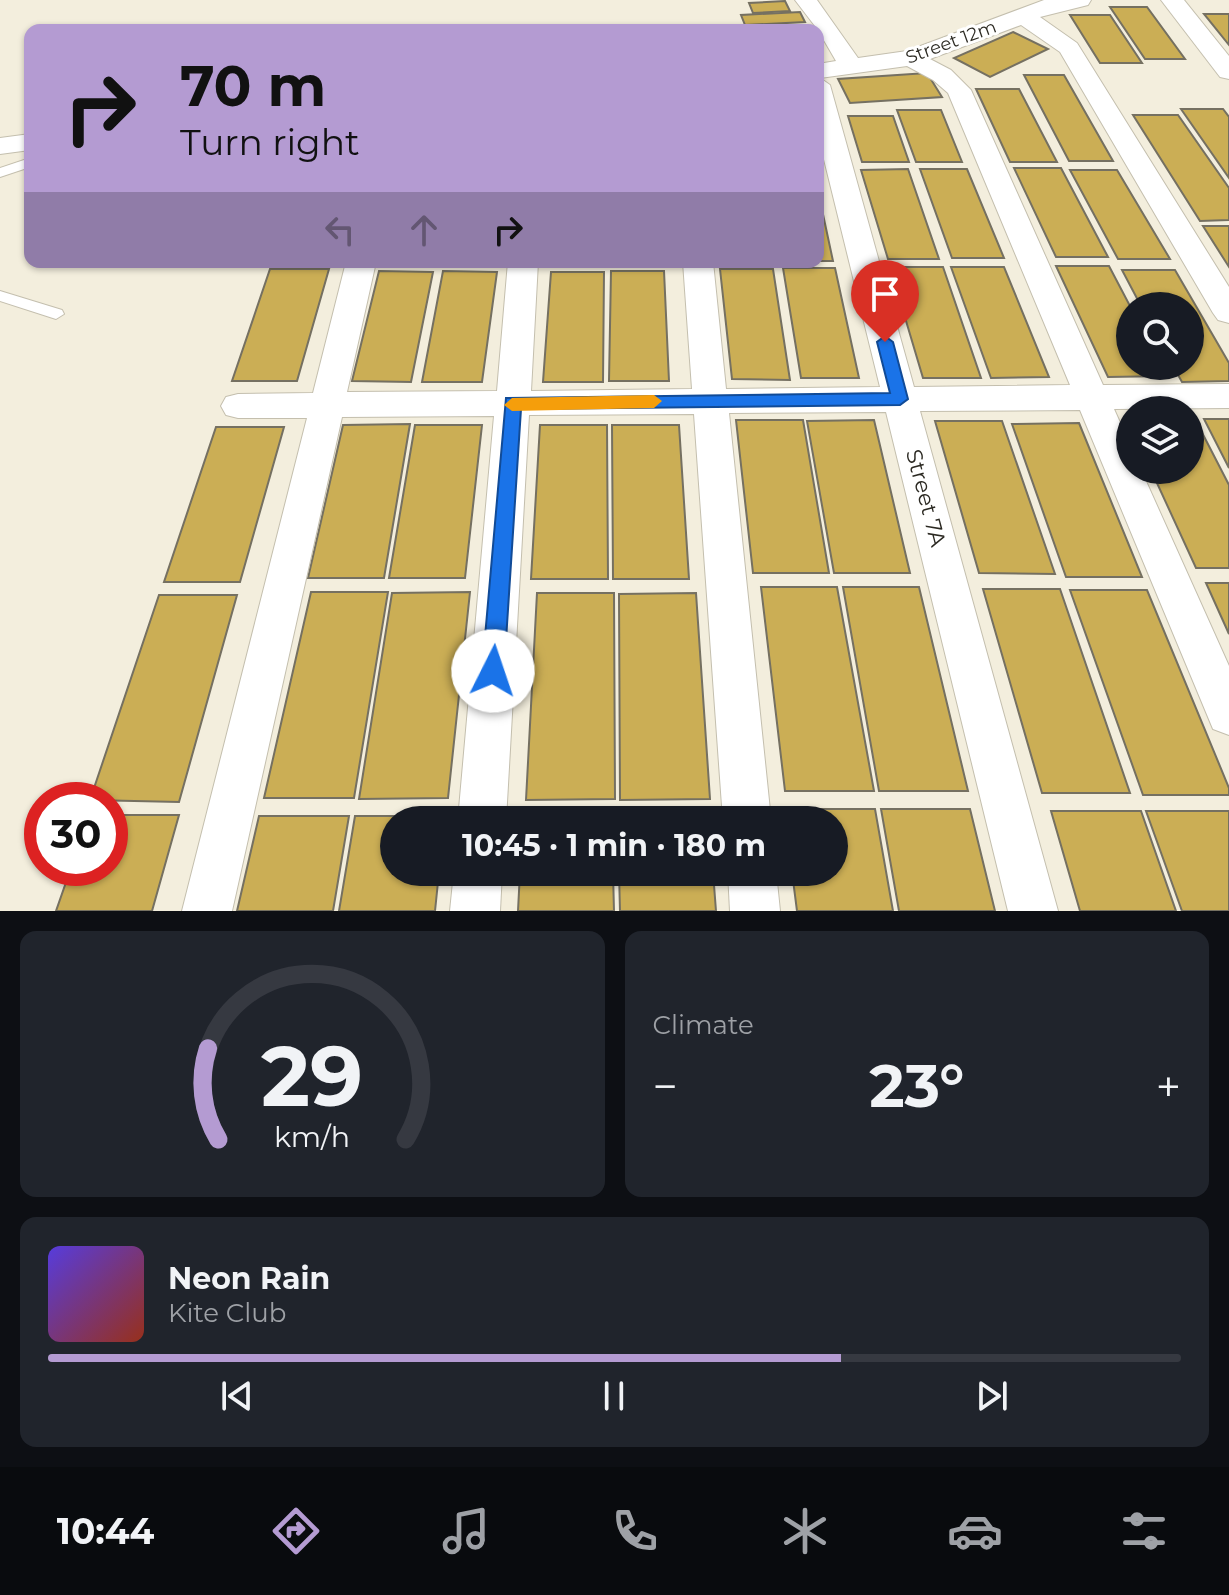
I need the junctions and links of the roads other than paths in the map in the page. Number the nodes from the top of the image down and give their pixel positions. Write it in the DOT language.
graph roads {
  1 [pos="806,0"];
  2 [pos="1080,0"];
  3 [pos="1172,0"];
  4 [pos="1050,2"];
  5 [pos="1022,16"];
  6 [pos="822,24"];
  7 [pos="824,26"];
  8 [pos="911,58"];
  9 [pos="852,67"];
  10 [pos="824,70"];
  11 [pos="1229,72"];
  12 [pos="824,108"];
  13 [pos="24,143"];
  14 [pos="0,146"];
  15 [pos="24,164"];
  16 [pos="0,173"];
  17 [pos="360,268"];
  18 [pos="523,268"];
  19 [pos="699,268"];
  20 [pos="0,296"];
  21 [pos="1229,313"];
  22 [pos="56,314"];
  23 [pos="1229,396"];
  24 [pos="1092,397"];
  25 [pos="900,399"];
  26 [pos="710,401"];
  27 [pos="512,403"];
  28 [pos="327,405"];
  29 [pos="238,406"];
  30 [pos="1229,715"];
  31 [pos="483,806"];
  32 [pos="746,806"];
  33 [pos="477,886"];
  34 [pos="753,886"];
  35 [pos="207,911"];
  36 [pos="475,911"];
  37 [pos="755,911"];
  38 [pos="1033,911"];
  1 -- 6 [label="street"];
  2 -- 4 [label="street, Street 12m"];
  3 -- 11 [label="street"];
  4 -- 5 [label="street, Street 12m"];
  5 -- 8 [label="street, Street 12m"];
  5 -- 21 [label="street"];
  7 -- 9 [label="street"];
  8 -- 9 [label="street, Street 12m"];
  8 -- 24 [label="street"];
  9 -- 10 [label="street, Street 12m"];
  12 -- 25 [label="street, Street 7A"];
  13 -- 14 [label="street"];
  15 -- 16 [label="lane"];
  17 -- 28 [label="street"];
  18 -- 27 [label="street"];
  19 -- 26 [label="street"];
  20 -- 22 [label="lane"];
  23 -- 24 [label="street"];
  24 -- 25 [label="street"];
  24 -- 30 [label="street"];
  25 -- 26 [label="street"];
  25 -- 38 [label="street, Street 7A"];
  26 -- 27 [label="street"];
  26 -- 32 [label="street"];
  27 -- 28 [label="street"];
  27 -- 31 [label="street"];
  28 -- 29 [label="street"];
  28 -- 35 [label="street"];
  33 -- 36 [label="street"];
  34 -- 37 [label="street"];
}
